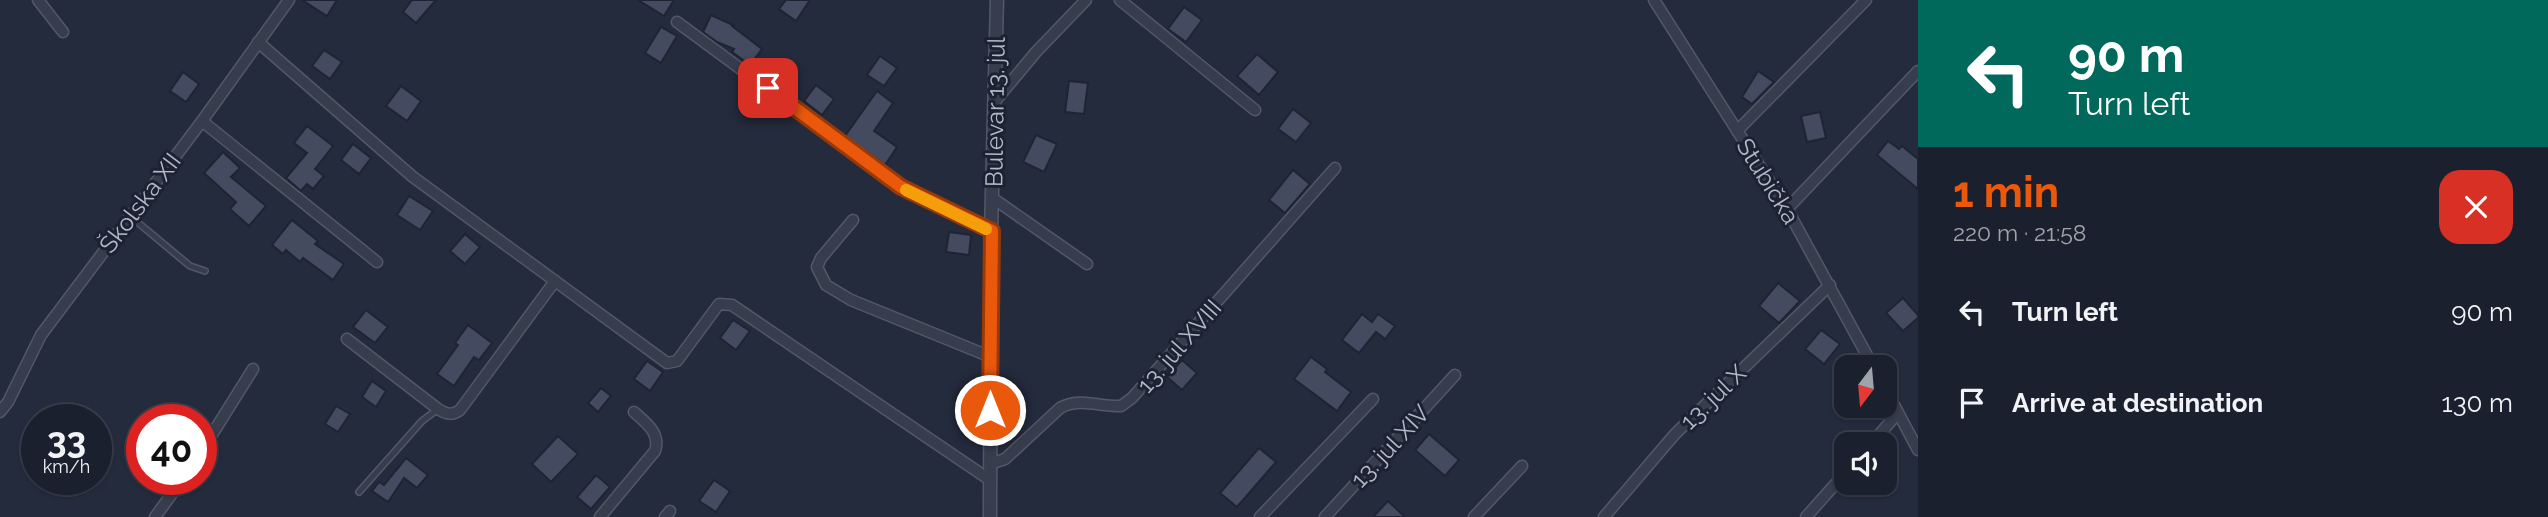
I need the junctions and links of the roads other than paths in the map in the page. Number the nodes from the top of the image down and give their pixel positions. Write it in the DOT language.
graph roads {
  1 [pos="38,0"];
  2 [pos="289,0"];
  3 [pos="997,0"];
  4 [pos="1086,0"];
  5 [pos="1120,0"];
  6 [pos="1654,0"];
  7 [pos="1866,0"];
  8 [pos="677,22"];
  9 [pos="63,32"];
  10 [pos="258,42"];
  11 [pos="1918,71"];
  12 [pos="996,100"];
  13 [pos="1255,110"];
  14 [pos="202,121"];
  15 [pos="1737,131"];
  16 [pos="1335,168"];
  17 [pos="994,199"];
  18 [pos="1787,209"];
  19 [pos="130,216"];
  20 [pos="853,220"];
  21 [pos="992,231"];
  22 [pos="377,262"];
  23 [pos="1087,264"];
  24 [pos="205,271"];
  25 [pos="555,281"];
  26 [pos="1830,285"];
  27 [pos="347,339"];
  28 [pos="1867,355"];
  29 [pos="991,356"];
  30 [pos="253,369"];
  31 [pos="1455,375"];
  32 [pos="1373,399"];
  33 [pos="438,409"];
  34 [pos="0,412"];
  35 [pos="634,412"];
  36 [pos="1898,413"];
  37 [pos="217,426"];
  38 [pos="1881,432"];
  39 [pos="1918,450"];
  40 [pos="990,464"];
  41 [pos="1522,466"];
  42 [pos="990,480"];
  43 [pos="1834,486"];
  44 [pos="359,492"];
  45 [pos="170,495"];
  46 [pos="155,517"];
  47 [pos="600,517"];
  48 [pos="990,517"];
  49 [pos="1260,517"];
  50 [pos="1325,517"];
  51 [pos="1474,517"];
  52 [pos="1604,517"];
  53 [pos="1806,517"];
  1 -- 9 [label="street"];
  2 -- 10 [label="street, Školska XII"];
  3 -- 12 [label="street, Bulevar 13. jul"];
  4 -- 12 [label="street"];
  5 -- 13 [label="street"];
  6 -- 15 [label="street, Stubička"];
  7 -- 15 [label="street"];
  8 -- 21 [label="street"];
  10 -- 14 [label="street, Školska XII"];
  10 -- 25 [label="street"];
  11 -- 18 [label="street"];
  12 -- 17 [label="street, Bulevar 13. jul"];
  14 -- 19 [label="street, Školska XII"];
  14 -- 22 [label="street"];
  15 -- 18 [label="street, Stubička"];
  16 -- 40 [label="street, 13. jul XVIII"];
  17 -- 21 [label="street, Bulevar 13. jul"];
  17 -- 23 [label="street"];
  18 -- 26 [label="street, Stubička"];
  19 -- 24 [label="lane"];
  19 -- 34 [label="street, Školska XII"];
  20 -- 29 [label="street"];
  21 -- 29 [label="street, Bulevar 13. jul"];
  25 -- 33 [label="street"];
  25 -- 42 [label="street"];
  26 -- 28 [label="street, Stubička"];
  26 -- 52 [label="street, 13. jul X"];
  27 -- 33 [label="street"];
  29 -- 40 [label="street, Bulevar 13. jul"];
  30 -- 37 [label="street"];
  31 -- 50 [label="street, 13. jul XIV"];
  32 -- 49 [label="street"];
  33 -- 44 [label="lane"];
  35 -- 47 [label="street"];
  36 -- 38 [label="street"];
  36 -- 39 [label="street"];
  40 -- 42 [label="street, Bulevar 13. jul"];
  41 -- 51 [label="street"];
  42 -- 48 [label="street, Bulevar 13. jul"];
  43 -- 53 [label="street"];
  45 -- 46 [label="street"];
}
